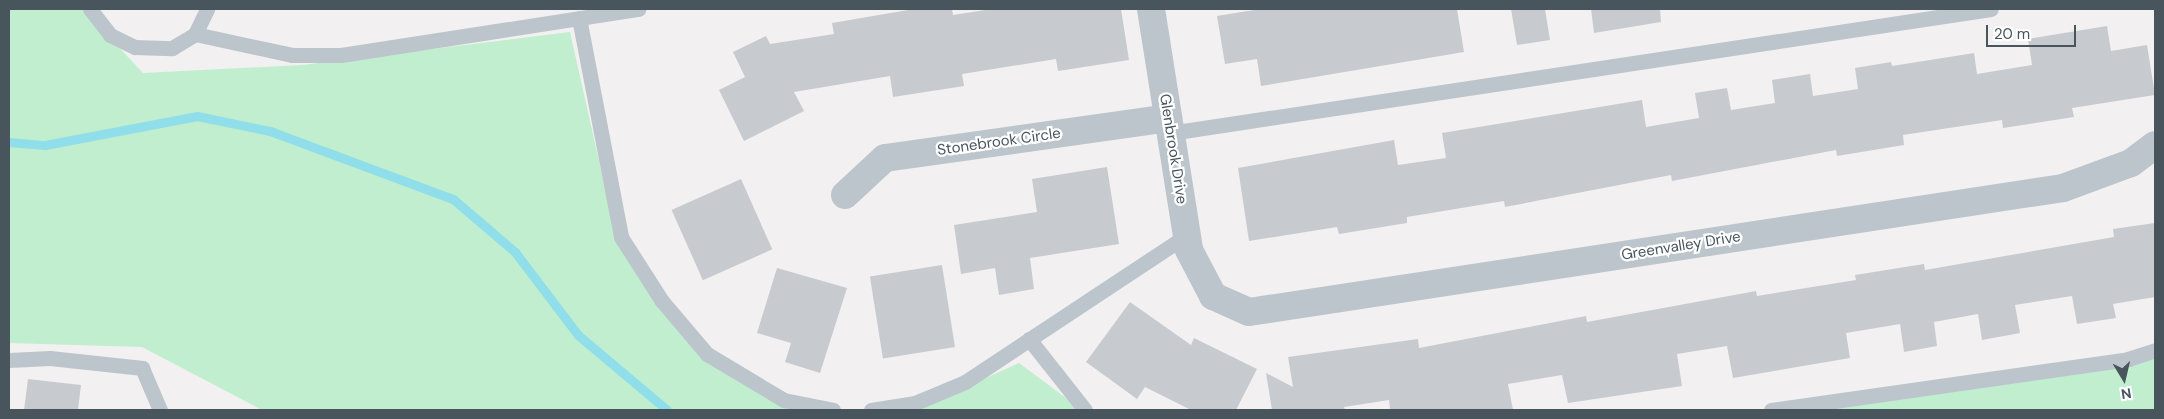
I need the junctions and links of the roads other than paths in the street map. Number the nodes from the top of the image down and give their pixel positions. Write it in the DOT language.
graph roads {
  1 [pos="90,9"];
  2 [pos="207,9"];
  3 [pos="638,9"];
  4 [pos="1150,9"];
  5 [pos="1992,9"];
  6 [pos="579,18"];
  7 [pos="195,34"];
  8 [pos="1169,126"];
  9 [pos="2155,145"];
  10 [pos="845,195"];
  11 [pos="1187,235"];
  12 [pos="1207,286"];
  13 [pos="1029,339"];
  14 [pos="2155,350"];
  15 [pos="9,360"];
  16 [pos="160,410"];
  17 [pos="833,410"];
  18 [pos="871,410"];
  19 [pos="1084,410"];
  20 [pos="1772,410"];
  1 -- 7 [label="lane"];
  2 -- 7 [label="lane"];
  3 -- 6 [label="lane"];
  4 -- 8 [label="street, Glenbrook Drive"];
  5 -- 8 [label="lane"];
  6 -- 7 [label="lane"];
  6 -- 17 [label="lane"];
  8 -- 10 [label="street, Stonebrook Circle"];
  8 -- 11 [label="street, Glenbrook Drive"];
  9 -- 12 [label="street, Greenvalley Drive"];
  11 -- 12 [label="street, Glenbrook Drive"];
  11 -- 13 [label="lane"];
  13 -- 18 [label="lane"];
  13 -- 19 [label="lane"];
  14 -- 20 [label="lane"];
  15 -- 16 [label="lane"];
}
